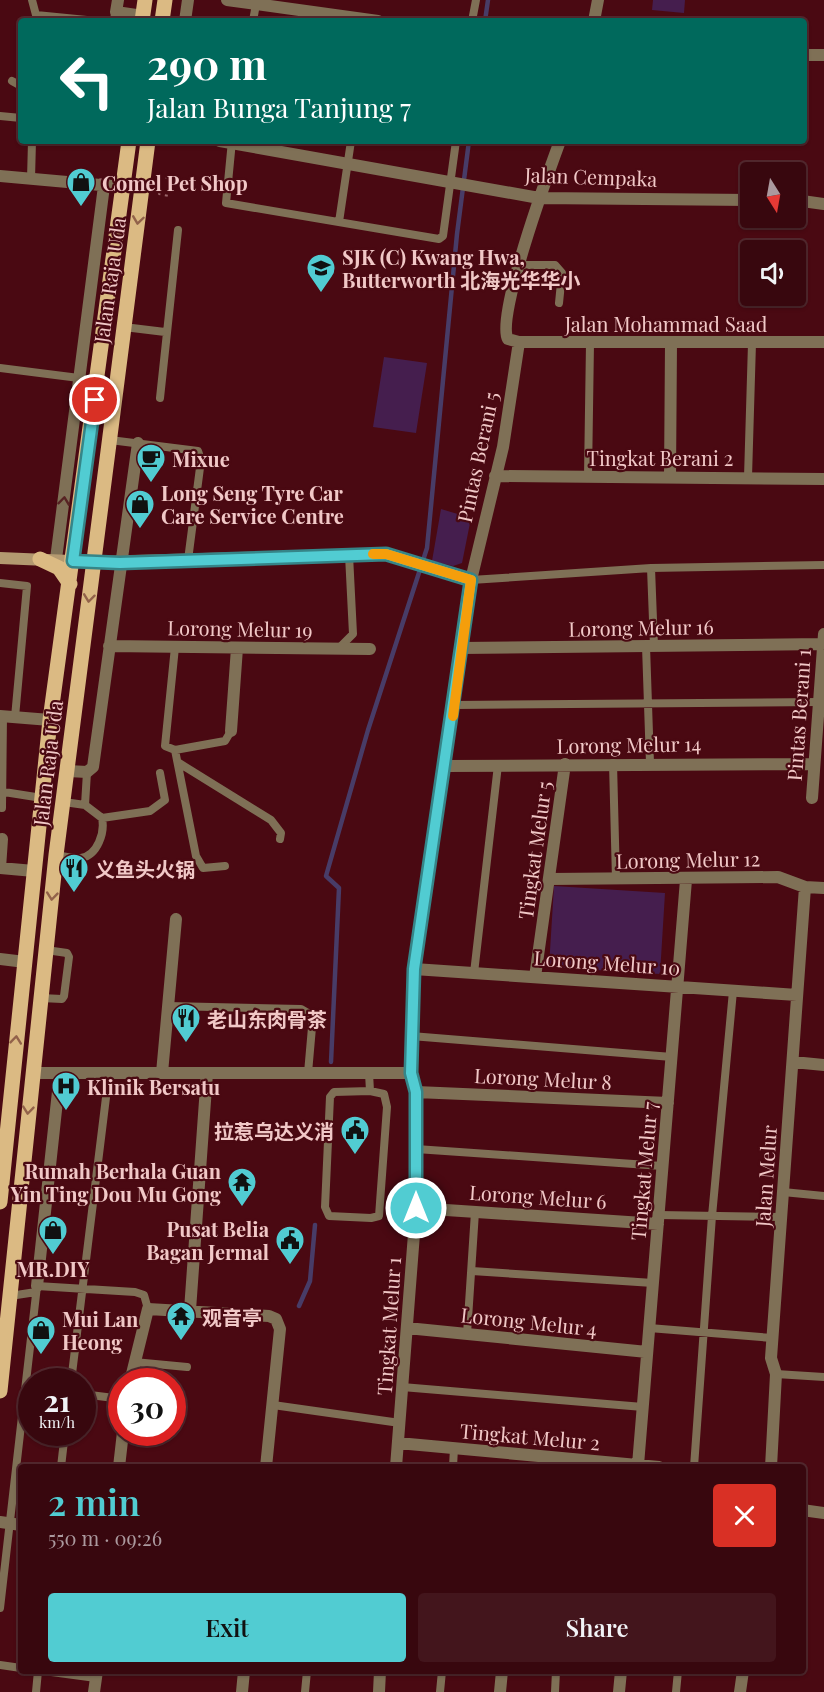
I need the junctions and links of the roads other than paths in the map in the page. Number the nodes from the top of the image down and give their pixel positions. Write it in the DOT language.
graph roads {
  1 [pos="32,0"];
  2 [pos="145,0"];
  3 [pos="165,0"];
  4 [pos="188,0"];
  5 [pos="227,0"];
  6 [pos="476,0"];
  7 [pos="598,0"];
  8 [pos="256,4"];
  9 [pos="303,5"];
  10 [pos="116,11"];
  11 [pos="66,18"];
  12 [pos="143,18"];
  13 [pos="162,18"];
  14 [pos="185,18"];
  15 [pos="254,18"];
  16 [pos="364,18"];
  17 [pos="473,18"];
  18 [pos="595,18"];
  19 [pos="807,55"];
  20 [pos="824,55"];
  21 [pos="12,81"];
  22 [pos="18,85"];
  23 [pos="0,116"];
  24 [pos="18,118"];
  25 [pos="32,144"];
  26 [pos="129,144"];
  27 [pos="148,144"];
  28 [pos="228,144"];
  29 [pos="240,144"];
  30 [pos="350,144"];
  31 [pos="456,144"];
  32 [pos="559,144"];
  33 [pos="347,162"];
  34 [pos="0,176"];
  35 [pos="31,179"];
  36 [pos="453,181"];
  37 [pos="104,186"];
  38 [pos="123,188"];
  39 [pos="539,198"];
  40 [pos="740,200"];
  41 [pos="806,202"];
  42 [pos="824,204"];
  43 [pos="339,222"];
  44 [pos="178,230"];
  45 [pos="519,265"];
  46 [pos="559,303"];
  47 [pos="124,327"];
  48 [pos="165,332"];
  49 [pos="514,340"];
  50 [pos="824,342"];
  51 [pos="590,343"];
  52 [pos="671,343"];
  53 [pos="752,343"];
  54 [pos="0,368"];
  55 [pos="79,378"];
  56 [pos="160,398"];
  57 [pos="110,440"];
  58 [pos="138,443"];
  59 [pos="495,476"];
  60 [pos="588,476"];
  61 [pos="748,477"];
  62 [pos="670,478"];
  63 [pos="824,479"];
  64 [pos="79,518"];
  65 [pos="99,519"];
  66 [pos="349,555"];
  67 [pos="0,558"];
  68 [pos="48,559"];
  69 [pos="188,560"];
  70 [pos="73,561"];
  71 [pos="94,562"];
  72 [pos="120,563"];
  73 [pos="824,565"];
  74 [pos="651,568"];
  75 [pos="471,580"];
  76 [pos="0,584"];
  77 [pos="70,584"];
  78 [pos="823,639"];
  79 [pos="109,646"];
  80 [pos="650,646"];
  81 [pos="175,647"];
  82 [pos="237,648"];
  83 [pos="461,648"];
  84 [pos="338,649"];
  85 [pos="370,649"];
  86 [pos="819,702"];
  87 [pos="454,705"];
  88 [pos="648,705"];
  89 [pos="6,716"];
  90 [pos="50,720"];
  91 [pos="231,731"];
  92 [pos="176,750"];
  93 [pos="178,763"];
  94 [pos="613,763"];
  95 [pos="650,763"];
  96 [pos="566,764"];
  97 [pos="813,764"];
  98 [pos="498,765"];
  99 [pos="445,766"];
  100 [pos="90,770"];
  101 [pos="68,771"];
  102 [pos="160,773"];
  103 [pos="3,792"];
  104 [pos="816,792"];
  105 [pos="42,798"];
  106 [pos="64,802"];
  107 [pos="85,805"];
  108 [pos="2,808"];
  109 [pos="102,818"];
  110 [pos="280,839"];
  111 [pos="2,840"];
  112 [pos="56,855"];
  113 [pos="225,866"];
  114 [pos="0,868"];
  115 [pos="34,871"];
  116 [pos="550,879"];
  117 [pos="616,880"];
  118 [pos="686,880"];
  119 [pos="805,887"];
  120 [pos="824,888"];
  121 [pos="176,919"];
  122 [pos="46,950"];
  123 [pos="0,959"];
  124 [pos="25,962"];
  125 [pos="414,969"];
  126 [pos="474,973"];
  127 [pos="535,977"];
  128 [pos="677,987"];
  129 [pos="733,991"];
  130 [pos="797,995"];
  131 [pos="41,998"];
  132 [pos="168,1006"];
  133 [pos="411,1036"];
  134 [pos="672,1057"];
  135 [pos="793,1062"];
  136 [pos="824,1065"];
  137 [pos="32,1073"];
  138 [pos="60,1073"];
  139 [pos="109,1073"];
  140 [pos="162,1073"];
  141 [pos="207,1073"];
  142 [pos="308,1073"];
  143 [pos="369,1073"];
  144 [pos="411,1073"];
  145 [pos="369,1091"];
  146 [pos="416,1092"];
  147 [pos="5,1095"];
  148 [pos="668,1103"];
  149 [pos="4,1139"];
  150 [pos="416,1149"];
  151 [pos="663,1166"];
  152 [pos="783,1192"];
  153 [pos="824,1196"];
  154 [pos="0,1202"];
  155 [pos="416,1208"];
  156 [pos="476,1212"];
  157 [pos="712,1216"];
  158 [pos="781,1217"];
  159 [pos="658,1219"];
  160 [pos="472,1271"];
  161 [pos="653,1283"];
  162 [pos="36,1289"];
  163 [pos="83,1289"];
  164 [pos="10,1296"];
  165 [pos="148,1309"];
  166 [pos="190,1310"];
  167 [pos="407,1328"];
  168 [pos="649,1328"];
  169 [pos="704,1332"];
  170 [pos="467,1334"];
  171 [pos="772,1338"];
  172 [pos="647,1352"];
  173 [pos="134,1362"];
  174 [pos="187,1367"];
  175 [pos="30,1368"];
  176 [pos="73,1368"];
  177 [pos="133,1368"];
  178 [pos="776,1374"];
  179 [pos="824,1377"];
  180 [pos="402,1387"];
  181 [pos="0,1391"];
  182 [pos="273,1405"];
  183 [pos="643,1407"];
  184 [pos="400,1423"];
  185 [pos="398,1443"];
  186 [pos="20,1446"];
  187 [pos="63,1446"];
  188 [pos="121,1446"];
  189 [pos="454,1448"];
  190 [pos="515,1454"];
  191 [pos="61,1464"];
  192 [pos="119,1464"];
  193 [pos="266,1464"];
  194 [pos="396,1464"];
  195 [pos="453,1464"];
  196 [pos="514,1464"];
  197 [pos="620,1464"];
  198 [pos="631,1464"];
  199 [pos="694,1464"];
  200 [pos="771,1464"];
  201 [pos="806,1511"];
  202 [pos="824,1513"];
  203 [pos="10,1524"];
  204 [pos="0,1608"];
  205 [pos="0,1665"];
  206 [pos="18,1668"];
  207 [pos="38,1674"];
  208 [pos="96,1674"];
  209 [pos="244,1674"];
  210 [pos="307,1674"];
  211 [pos="380,1674"];
  212 [pos="442,1674"];
  213 [pos="502,1674"];
  214 [pos="556,1674"];
  215 [pos="621,1674"];
  216 [pos="678,1674"];
  217 [pos="743,1674"];
  218 [pos="36,1692"];
  219 [pos="94,1692"];
  220 [pos="242,1692"];
  221 [pos="305,1692"];
  222 [pos="379,1692"];
  223 [pos="441,1692"];
  224 [pos="500,1692"];
  225 [pos="555,1692"];
  226 [pos="619,1692"];
  227 [pos="676,1692"];
  228 [pos="740,1692"];
  1 -- 11 [label="lane"];
  2 -- 12 [label="main road"];
  3 -- 13 [label="main road"];
  4 -- 14 [label="street"];
  5 -- 8 [label="street"];
  6 -- 17 [label="lane"];
  7 -- 18 [label="street"];
  8 -- 9 [label="street"];
  8 -- 15 [label="lane"];
  9 -- 16 [label="street"];
  10 -- 12 [label="street"];
  19 -- 20 [label="street"];
  21 -- 22 [label="lane"];
  23 -- 24 [label="lane"];
  25 -- 35 [label="lane"];
  26 -- 38 [label="main road, Jalan Raja Uda"];
  27 -- 47 [label="main road, Jalan Raja Uda, one-way"];
  28 -- 43 [label="lane"];
  29 -- 33 [label="street, Jalan Cempaka"];
  30 -- 33 [label="lane"];
  31 -- 36 [label="lane"];
  32 -- 39 [label="street, Pintas Berani 5"];
  33 -- 36 [label="street, Jalan Cempaka"];
  33 -- 43 [label="lane"];
  34 -- 35 [label="street"];
  35 -- 37 [label="street"];
  36 -- 39 [label="street, Jalan Cempaka"];
  36 -- 43 [label="lane"];
  37 -- 38 [label="street"];
  37 -- 55 [label="street"];
  38 -- 64 [label="main road, Jalan Raja Uda"];
  39 -- 40 [label="street, Jalan Cempaka"];
  39 -- 45 [label="street, Pintas Berani 5"];
  41 -- 42 [label="street"];
  44 -- 48 [label="lane"];
  45 -- 46 [label="lane"];
  45 -- 49 [label="street, Pintas Berani 5"];
  47 -- 48 [label="lane"];
  47 -- 57 [label="main road, Jalan Raja Uda"];
  48 -- 56 [label="lane"];
  49 -- 51 [label="street, Jalan Mohammad Saad"];
  49 -- 59 [label="street, Pintas Berani 5"];
  50 -- 53 [label="street, Jalan Mohammad Saad"];
  51 -- 52 [label="street, Jalan Mohammad Saad"];
  51 -- 60 [label="lane"];
  52 -- 53 [label="street, Jalan Mohammad Saad"];
  52 -- 62 [label="street"];
  53 -- 61 [label="lane"];
  54 -- 55 [label="lane"];
  68 -- 55 [label="street, one-way"];
  57 -- 58 [label="lane"];
  57 -- 65 [label="main road, Jalan Raja Uda"];
  58 -- 69 [label="lane"];
  58 -- 72 [label="street"];
  59 -- 60 [label="street, Tingkat Berani 2"];
  59 -- 75 [label="street, Pintas Berani 5"];
  60 -- 62 [label="street, Tingkat Berani 2"];
  61 -- 62 [label="street, Tingkat Berani 2"];
  61 -- 63 [label="street, Tingkat Berani 2"];
  64 -- 65 [label="main road"];
  64 -- 70 [label="main road, Jalan Raja Uda"];
  65 -- 71 [label="main road, Jalan Raja Uda"];
  66 -- 69 [label="street"];
  66 -- 75 [label="street"];
  66 -- 84 [label="lane"];
  67 -- 68 [label="street"];
  68 -- 70 [label="street"];
  68 -- 77 [label="main road"];
  69 -- 72 [label="street"];
  70 -- 71 [label="street"];
  70 -- 77 [label="main road, Jalan Raja Uda"];
  71 -- 72 [label="street"];
  71 -- 101 [label="main road, Jalan Raja Uda, one-way"];
  72 -- 79 [label="street"];
  73 -- 74 [label="lane"];
  74 -- 75 [label="lane"];
  74 -- 80 [label="lane"];
  75 -- 83 [label="street, Tingkat Melur 1"];
  76 -- 89 [label="lane"];
  77 -- 90 [label="main road, Jalan Raja Uda"];
  78 -- 80 [label="street, Lorong Melur 16"];
  78 -- 86 [label="street, Pintas Berani 1"];
  79 -- 81 [label="street, Lorong Melur 19"];
  79 -- 100 [label="street"];
  80 -- 83 [label="street, Lorong Melur 16"];
  80 -- 88 [label="lane"];
  81 -- 82 [label="street, Lorong Melur 19"];
  81 -- 92 [label="lane"];
  82 -- 84 [label="street, Lorong Melur 19"];
  82 -- 91 [label="street"];
  83 -- 87 [label="street, Tingkat Melur 1"];
  84 -- 85 [label="street, Lorong Melur 19"];
  86 -- 88 [label="lane"];
  86 -- 97 [label="street, Pintas Berani 1"];
  87 -- 88 [label="lane"];
  87 -- 99 [label="street, Tingkat Melur 1"];
  88 -- 95 [label="lane"];
  89 -- 90 [label="street"];
  89 -- 103 [label="lane"];
  90 -- 105 [label="main road, Jalan Raja Uda"];
  91 -- 92 [label="lane"];
  92 -- 93 [label="lane"];
  93 -- 110 [label="lane"];
  93 -- 113 [label="lane"];
  94 -- 95 [label="street, Lorong Melur 14"];
  94 -- 96 [label="street, Lorong Melur 14"];
  94 -- 117 [label="lane"];
  95 -- 97 [label="street, Lorong Melur 14"];
  96 -- 98 [label="street, Lorong Melur 14"];
  96 -- 116 [label="street, Tingkat Melur 5"];
  97 -- 104 [label="street, Pintas Berani 1"];
  98 -- 99 [label="street, Lorong Melur 14"];
  98 -- 126 [label="lane"];
  99 -- 125 [label="street, Tingkat Melur 1"];
  100 -- 101 [label="street"];
  100 -- 107 [label="lane"];
  101 -- 106 [label="main road, Jalan Raja Uda"];
  102 -- 109 [label="lane"];
  103 -- 105 [label="lane"];
  103 -- 108 [label="lane"];
  105 -- 115 [label="main road, Jalan Raja Uda"];
  106 -- 107 [label="lane"];
  106 -- 112 [label="main road, Jalan Raja Uda"];
  107 -- 109 [label="lane"];
  109 -- 112 [label="lane"];
  111 -- 114 [label="street"];
  112 -- 122 [label="main road, Jalan Raja Uda, one-way"];
  114 -- 115 [label="street"];
  115 -- 124 [label="main road, Jalan Raja Uda"];
  116 -- 117 [label="street, Lorong Melur 12"];
  116 -- 127 [label="street, Tingkat Melur 5"];
  117 -- 118 [label="street, Lorong Melur 12"];
  118 -- 119 [label="street, Lorong Melur 12"];
  118 -- 128 [label="street, Tingkat Melur 7"];
  119 -- 120 [label="street, Lorong Melur 12"];
  119 -- 130 [label="street, Jalan Melur"];
  121 -- 132 [label="street"];
  122 -- 131 [label="main road, Jalan Raja Uda"];
  122 -- 131 [label="lane"];
  123 -- 124 [label="street"];
  147 -- 124 [label="main road, Jalan Raja Uda, one-way"];
  125 -- 126 [label="street, Lorong Melur 10"];
  125 -- 133 [label="street, Tingkat Melur 1"];
  126 -- 127 [label="street, Lorong Melur 10"];
  127 -- 128 [label="street, Lorong Melur 10"];
  128 -- 129 [label="street, Lorong Melur 10"];
  128 -- 134 [label="street, Tingkat Melur 7"];
  129 -- 130 [label="street, Lorong Melur 10"];
  129 -- 157 [label="lane"];
  130 -- 135 [label="street, Jalan Melur"];
  131 -- 137 [label="main road, Jalan Raja Uda"];
  132 -- 140 [label="street"];
  132 -- 142 [label="lane"];
  133 -- 134 [label="lane"];
  133 -- 144 [label="street, Tingkat Melur 1"];
  134 -- 148 [label="street, Tingkat Melur 7"];
  135 -- 136 [label="street"];
  135 -- 152 [label="street, Jalan Melur"];
  137 -- 138 [label="street"];
  137 -- 164 [label="main road, Jalan Raja Uda, one-way"];
  138 -- 139 [label="street"];
  138 -- 162 [label="street"];
  139 -- 140 [label="street"];
  139 -- 163 [label="lane"];
  140 -- 141 [label="street"];
  141 -- 142 [label="street"];
  141 -- 166 [label="street"];
  142 -- 143 [label="street"];
  143 -- 144 [label="street"];
  143 -- 145 [label="lane"];
  144 -- 146 [label="street, Tingkat Melur 1"];
  145 -- 145 [label="lane"];
  146 -- 148 [label="street, Lorong Melur 8"];
  146 -- 150 [label="street, Tingkat Melur 1"];
  147 -- 149 [label="main road, Jalan Raja Uda"];
  148 -- 151 [label="street, Tingkat Melur 7"];
  149 -- 154 [label="main road, Jalan Raja Uda"];
  150 -- 151 [label="lane"];
  150 -- 155 [label="street, Tingkat Melur 1"];
  151 -- 159 [label="street, Tingkat Melur 7"];
  152 -- 153 [label="lane"];
  152 -- 158 [label="street, Jalan Melur"];
  155 -- 156 [label="street, Lorong Melur 6"];
  155 -- 167 [label="street, Tingkat Melur 1"];
  156 -- 159 [label="street, Lorong Melur 6"];
  156 -- 160 [label="lane"];
  157 -- 158 [label="lane"];
  157 -- 159 [label="lane"];
  157 -- 169 [label="lane"];
  158 -- 171 [label="street, Jalan Melur"];
  159 -- 161 [label="street, Tingkat Melur 7"];
  160 -- 161 [label="lane"];
  160 -- 170 [label="lane"];
  161 -- 168 [label="street, Tingkat Melur 7"];
  162 -- 163 [label="lane"];
  162 -- 164 [label="lane"];
  162 -- 175 [label="lane"];
  163 -- 165 [label="lane"];
  163 -- 176 [label="lane"];
  164 -- 181 [label="main road, Jalan Raja Uda"];
  165 -- 166 [label="street"];
  165 -- 173 [label="street"];
  166 -- 182 [label="street"];
  167 -- 170 [label="street, Lorong Melur 4"];
  167 -- 180 [label="street, Tingkat Melur 1"];
  168 -- 169 [label="lane"];
  168 -- 172 [label="street, Tingkat Melur 7"];
  169 -- 171 [label="lane"];
  169 -- 199 [label="lane"];
  170 -- 172 [label="street, Lorong Melur 4"];
  171 -- 178 [label="street, Jalan Melur"];
  172 -- 183 [label="street, Tingkat Melur 7"];
  173 -- 174 [label="lane"];
  173 -- 177 [label="street"];
  178 -- 179 [label="lane"];
  178 -- 200 [label="street, Jalan Melur"];
  180 -- 183 [label="lane"];
  180 -- 184 [label="street, Tingkat Melur 1"];
  182 -- 184 [label="lane"];
  182 -- 193 [label="street"];
  183 -- 198 [label="street, Tingkat Melur 7"];
  184 -- 185 [label="street, Tingkat Melur 1"];
  185 -- 189 [label="street, Tingkat Melur 2"];
  185 -- 194 [label="street, Tingkat Melur 1"];
  186 -- 203 [label="lane"];
  187 -- 191 [label="lane"];
  188 -- 192 [label="street"];
  189 -- 190 [label="street, Tingkat Melur 2"];
  189 -- 195 [label="lane"];
  190 -- 196 [label="street"];
  190 -- 197 [label="street, Tingkat Melur 2"];
  201 -- 202 [label="street"];
  203 -- 204 [label="lane"];
  205 -- 206 [label="lane"];
  207 -- 218 [label="lane"];
  208 -- 219 [label="street"];
  209 -- 220 [label="street"];
  210 -- 221 [label="lane"];
  211 -- 222 [label="street"];
  212 -- 223 [label="lane"];
  213 -- 224 [label="street"];
  214 -- 225 [label="lane"];
  215 -- 226 [label="street"];
  216 -- 227 [label="lane"];
  217 -- 228 [label="street"];
}
